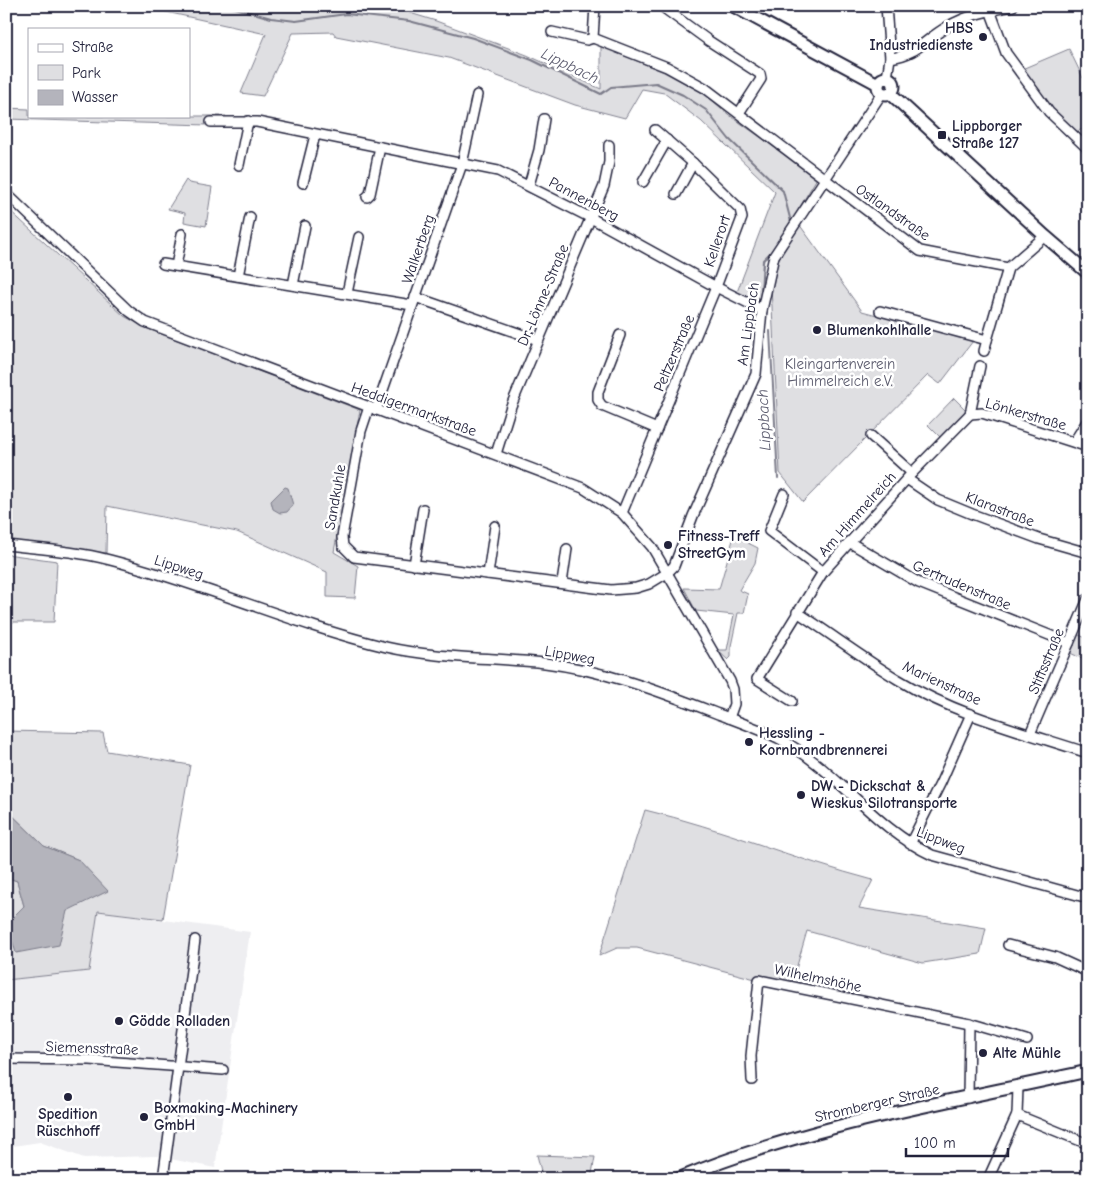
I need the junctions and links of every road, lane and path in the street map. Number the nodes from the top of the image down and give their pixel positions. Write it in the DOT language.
graph roads {
  1 [pos="594,6"];
  2 [pos="661,6"];
  3 [pos="732,6"];
  4 [pos="886,6"];
  5 [pos="1013,6"];
  6 [pos="990,10"];
  7 [pos="552,32"];
  8 [pos="593,38"];
  9 [pos="890,58"];
  10 [pos="884,87"];
  11 [pos="478,95"];
  12 [pos="739,114"];
  13 [pos="544,120"];
  14 [pos="211,122"];
  15 [pos="248,122"];
  16 [pos="655,130"];
  17 [pos="315,135"];
  18 [pos="667,140"];
  19 [pos="609,145"];
  20 [pos="380,147"];
  21 [pos="1088,149"];
  22 [pos="693,163"];
  23 [pos="462,164"];
  24 [pos="239,165"];
  25 [pos="824,180"];
  26 [pos="643,182"];
  27 [pos="303,183"];
  28 [pos="528,185"];
  29 [pos="6,193"];
  30 [pos="676,194"];
  31 [pos="368,197"];
  32 [pos="250,217"];
  33 [pos="591,218"];
  34 [pos="304,226"];
  35 [pos="182,234"];
  36 [pos="1045,236"];
  37 [pos="359,237"];
  38 [pos="163,264"];
  39 [pos="176,266"];
  40 [pos="1008,268"];
  41 [pos="1088,273"];
  42 [pos="238,276"];
  43 [pos="294,285"];
  44 [pos="716,287"];
  45 [pos="347,293"];
  46 [pos="414,301"];
  47 [pos="762,310"];
  48 [pos="880,311"];
  49 [pos="620,335"];
  50 [pos="538,340"];
  51 [pos="987,340"];
  52 [pos="984,351"];
  53 [pos="980,366"];
  54 [pos="372,408"];
  55 [pos="970,414"];
  56 [pos="1088,420"];
  57 [pos="657,429"];
  58 [pos="871,436"];
  59 [pos="1074,442"];
  60 [pos="1088,447"];
  61 [pos="496,454"];
  62 [pos="910,476"];
  63 [pos="784,494"];
  64 [pos="423,510"];
  65 [pos="622,513"];
  66 [pos="495,526"];
  67 [pos="849,542"];
  68 [pos="6,545"];
  69 [pos="567,549"];
  70 [pos="1088,553"];
  71 [pos="414,565"];
  72 [pos="823,572"];
  73 [pos="667,573"];
  74 [pos="488,574"];
  75 [pos="562,584"];
  76 [pos="1088,598"];
  77 [pos="797,612"];
  78 [pos="1069,643"];
  79 [pos="792,701"];
  80 [pos="971,714"];
  81 [pos="729,718"];
  82 [pos="1030,734"];
  83 [pos="1088,753"];
  84 [pos="910,844"];
  85 [pos="1088,898"];
  86 [pos="195,940"];
  87 [pos="1008,945"];
  88 [pos="1088,972"];
  89 [pos="969,1023"];
  90 [pos="1027,1040"];
  91 [pos="6,1059"];
  92 [pos="177,1066"];
  93 [pos="223,1070"];
  94 [pos="1088,1072"];
  95 [pos="752,1080"];
  96 [pos="1018,1087"];
  97 [pos="968,1098"];
  98 [pos="1017,1115"];
  99 [pos="1088,1144"];
  100 [pos="163,1179"];
  101 [pos="678,1179"];
  102 [pos="988,1179"];
  1 -- 8 [label="street"];
  2 -- 12 [label="street"];
  3 -- 10 [label="main road"];
  4 -- 9 [label="street"];
  5 -- 6 [label="street"];
  6 -- 9 [label="street"];
  6 -- 21 [label="street"];
  7 -- 8 [label="street, Ostlandstraße"];
  8 -- 12 [label="street, Ostlandstraße"];
  9 -- 10 [label="street"];
  10 -- 25 [label="street, Am Lippbach"];
  10 -- 36 [label="main road"];
  11 -- 23 [label="street, Walkerberg"];
  12 -- 25 [label="street, Ostlandstraße"];
  13 -- 28 [label="street"];
  14 -- 15 [label="street, Pannenberg"];
  15 -- 17 [label="street, Pannenberg"];
  15 -- 24 [label="street"];
  16 -- 18 [label="street, Kellerort"];
  17 -- 20 [label="street, Pannenberg"];
  17 -- 27 [label="street"];
  18 -- 22 [label="street, Kellerort"];
  18 -- 26 [label="street"];
  19 -- 33 [label="street, Dr.-Lönne-Straße"];
  20 -- 23 [label="street, Pannenberg"];
  20 -- 31 [label="street"];
  22 -- 30 [label="street"];
  22 -- 44 [label="street, Kellerort"];
  23 -- 28 [label="street, Pannenberg"];
  23 -- 46 [label="street, Walkerberg"];
  25 -- 40 [label="street, Ostlandstraße"];
  25 -- 47 [label="street, Am Lippbach"];
  28 -- 33 [label="street, Pannenberg"];
  29 -- 54 [label="street, Heddigermarkstraße"];
  32 -- 42 [label="street"];
  33 -- 44 [label="street, Pannenberg"];
  33 -- 50 [label="street, Dr.-Lönne-Straße"];
  34 -- 43 [label="street"];
  35 -- 39 [label="street"];
  36 -- 40 [label="street"];
  36 -- 41 [label="main road"];
  37 -- 45 [label="street"];
  38 -- 39 [label="street"];
  39 -- 42 [label="street"];
  40 -- 51 [label="street"];
  42 -- 43 [label="street"];
  43 -- 45 [label="street"];
  44 -- 47 [label="street, Pannenberg"];
  44 -- 57 [label="street, Peltzerstraße"];
  45 -- 46 [label="street"];
  46 -- 50 [label="street"];
  46 -- 54 [label="street, Walkerberg"];
  47 -- 73 [label="street, Am Lippbach"];
  48 -- 51 [label="street"];
  49 -- 57 [label="street"];
  50 -- 61 [label="street, Dr.-Lönne-Straße"];
  51 -- 52 [label="street"];
  53 -- 55 [label="street"];
  54 -- 61 [label="street, Heddigermarkstraße"];
  54 -- 71 [label="street, Sandkuhle"];
  55 -- 59 [label="street, Lönkerstraße"];
  55 -- 62 [label="street, Am Himmelreich"];
  56 -- 59 [label="street, Lönkerstraße"];
  57 -- 65 [label="street, Peltzerstraße"];
  58 -- 62 [label="street, Am Himmelreich"];
  59 -- 60 [label="street, Lönkerstraße"];
  61 -- 65 [label="street, Heddigermarkstraße"];
  62 -- 67 [label="street, Am Himmelreich"];
  62 -- 70 [label="street, Klarastraße"];
  63 -- 72 [label="street, Am Himmelreich"];
  64 -- 71 [label="street"];
  65 -- 73 [label="street, Heddigermarkstraße"];
  66 -- 74 [label="street"];
  67 -- 72 [label="street, Am Himmelreich"];
  67 -- 78 [label="street, Gertrudenstraße"];
  68 -- 81 [label="street, Lippweg"];
  69 -- 75 [label="street"];
  71 -- 74 [label="street, Sandkuhle"];
  72 -- 77 [label="street, Am Himmelreich"];
  73 -- 75 [label="street, Sandkuhle"];
  73 -- 81 [label="street, Heddigermarkstraße"];
  74 -- 75 [label="street, Sandkuhle"];
  76 -- 78 [label="street, Stiftsstraße"];
  77 -- 79 [label="street, Am Himmelreich"];
  77 -- 80 [label="street, Marienstraße"];
  78 -- 82 [label="street, Stiftsstraße"];
  80 -- 82 [label="street, Marienstraße"];
  80 -- 84 [label="street"];
  81 -- 84 [label="street, Lippweg"];
  82 -- 83 [label="street, Marienstraße"];
  84 -- 85 [label="street, Lippweg"];
  86 -- 92 [label="street"];
  87 -- 88 [label="street"];
  89 -- 90 [label="street, Wilhelmshöhe"];
  89 -- 95 [label="street, Wilhelmshöhe"];
  89 -- 97 [label="street"];
  91 -- 92 [label="street, Siemensstraße"];
  92 -- 93 [label="street, Siemensstraße"];
  92 -- 100 [label="street"];
  94 -- 96 [label="main road, Stromberger Straße"];
  96 -- 97 [label="main road, Stromberger Straße"];
  96 -- 98 [label="street"];
  97 -- 101 [label="main road, Stromberger Straße"];
  98 -- 99 [label="street"];
  98 -- 102 [label="street"];
}
